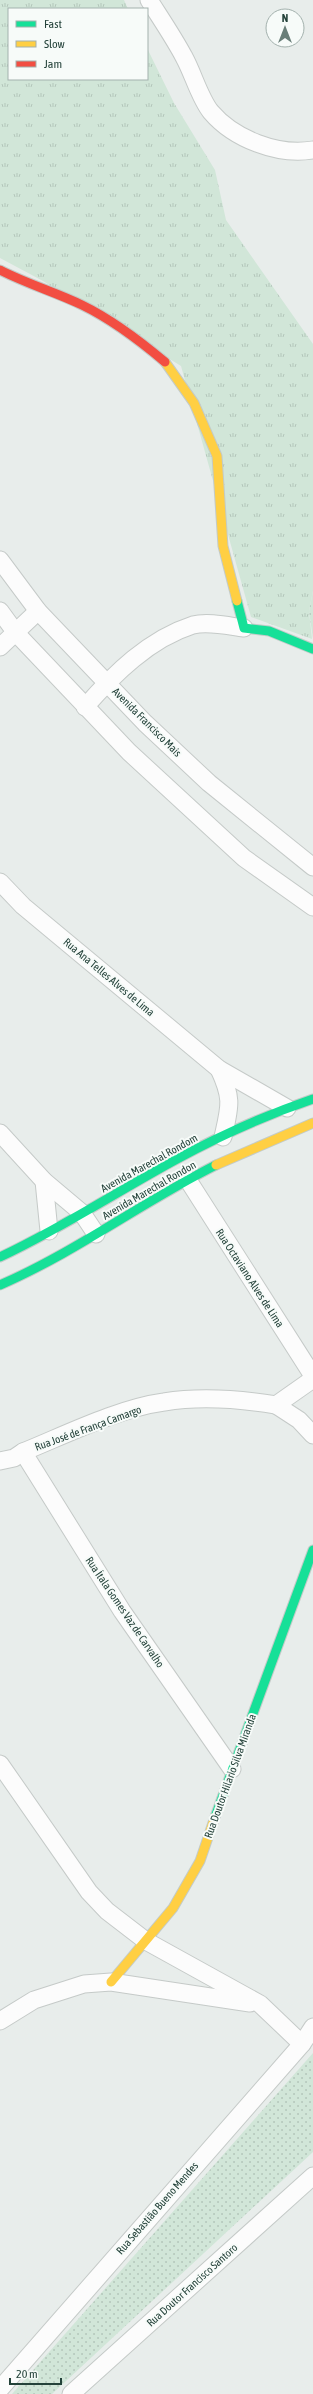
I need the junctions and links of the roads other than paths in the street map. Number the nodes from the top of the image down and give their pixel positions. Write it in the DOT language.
graph roads {
  1 [pos="149,0"];
  2 [pos="313,150"];
  3 [pos="0,270"];
  4 [pos="0,560"];
  5 [pos="0,611"];
  6 [pos="38,611"];
  7 [pos="244,628"];
  8 [pos="16,633"];
  9 [pos="0,647"];
  10 [pos="313,649"];
  11 [pos="108,682"];
  12 [pos="85,707"];
  13 [pos="313,867"];
  14 [pos="0,882"];
  15 [pos="313,907"];
  16 [pos="220,1069"];
  17 [pos="313,1099"];
  18 [pos="287,1108"];
  19 [pos="313,1123"];
  20 [pos="0,1133"];
  21 [pos="223,1137"];
  22 [pos="188,1180"];
  23 [pos="44,1181"];
  24 [pos="82,1213"];
  25 [pos="49,1231"];
  26 [pos="96,1234"];
  27 [pos="0,1257"];
  28 [pos="0,1285"];
  29 [pos="313,1378"];
  30 [pos="276,1405"];
  31 [pos="313,1435"];
  32 [pos="9,1460"];
  33 [pos="313,1550"];
  34 [pos="0,1764"];
  35 [pos="232,1769"];
  36 [pos="146,1941"];
  37 [pos="111,1982"];
  38 [pos="260,2004"];
  39 [pos="0,2021"];
  40 [pos="313,2027"];
  41 [pos="302,2044"];
  42 [pos="313,2176"];
  43 [pos="0,2389"];
  44 [pos="71,2394"];
  1 -- 2 [label="street"];
  3 -- 7 [label="street"];
  4 -- 6 [label="street, Avenida Francisco Mais"];
  5 -- 8 [label="street"];
  6 -- 8 [label="street"];
  6 -- 11 [label="street, Avenida Francisco Mais"];
  7 -- 10 [label="street"];
  7 -- 11 [label="street"];
  8 -- 9 [label="street"];
  8 -- 12 [label="street"];
  11 -- 12 [label="street"];
  11 -- 13 [label="street, Avenida Francisco Mais"];
  12 -- 15 [label="street"];
  14 -- 16 [label="street, Rua Ana Telles Alves de Lima"];
  16 -- 18 [label="street, Rua Ana Telles Alves de Lima"];
  16 -- 21 [label="street, Rua Ana Telles Alves de Lima"];
  17 -- 18 [label="street, Avenida Marechal Rondom"];
  18 -- 21 [label="street, Avenida Marechal Rondom"];
  19 -- 22 [label="street, Avenida Marechal Rondon"];
  20 -- 23 [label="street"];
  21 -- 24 [label="street, Avenida Marechal Rondom"];
  22 -- 26 [label="street, Avenida Marechal Rondon"];
  22 -- 29 [label="street, Rua Octaviano Alves de Lima"];
  23 -- 24 [label="street"];
  23 -- 25 [label="street"];
  24 -- 25 [label="street, Avenida Marechal Rondom"];
  24 -- 26 [label="street"];
  25 -- 27 [label="street, Avenida Marechal Rondom"];
  26 -- 28 [label="street, Avenida Marechal Rondon"];
  29 -- 30 [label="street"];
  30 -- 31 [label="street"];
  30 -- 32 [label="street, Rua José de França Camargo"];
  32 -- 35 [label="street, Rua Ítala Gomes Vaz de Carvalho"];
  33 -- 35 [label="street, Rua Doutor Hilario Silva Miranda"];
  34 -- 36 [label="street"];
  35 -- 36 [label="street, Rua Doutor Hilario Silva Miranda"];
  36 -- 37 [label="street, Rua Doutor Hilario Silva Miranda"];
  36 -- 38 [label="street"];
  37 -- 38 [label="street"];
  37 -- 39 [label="street"];
  38 -- 41 [label="street"];
  40 -- 41 [label="street, Rua Sebastião Bueno Mendes"];
  41 -- 43 [label="street, Rua Sebastião Bueno Mendes"];
  42 -- 44 [label="street, Rua Doutor Francisco Santoro"];
}
